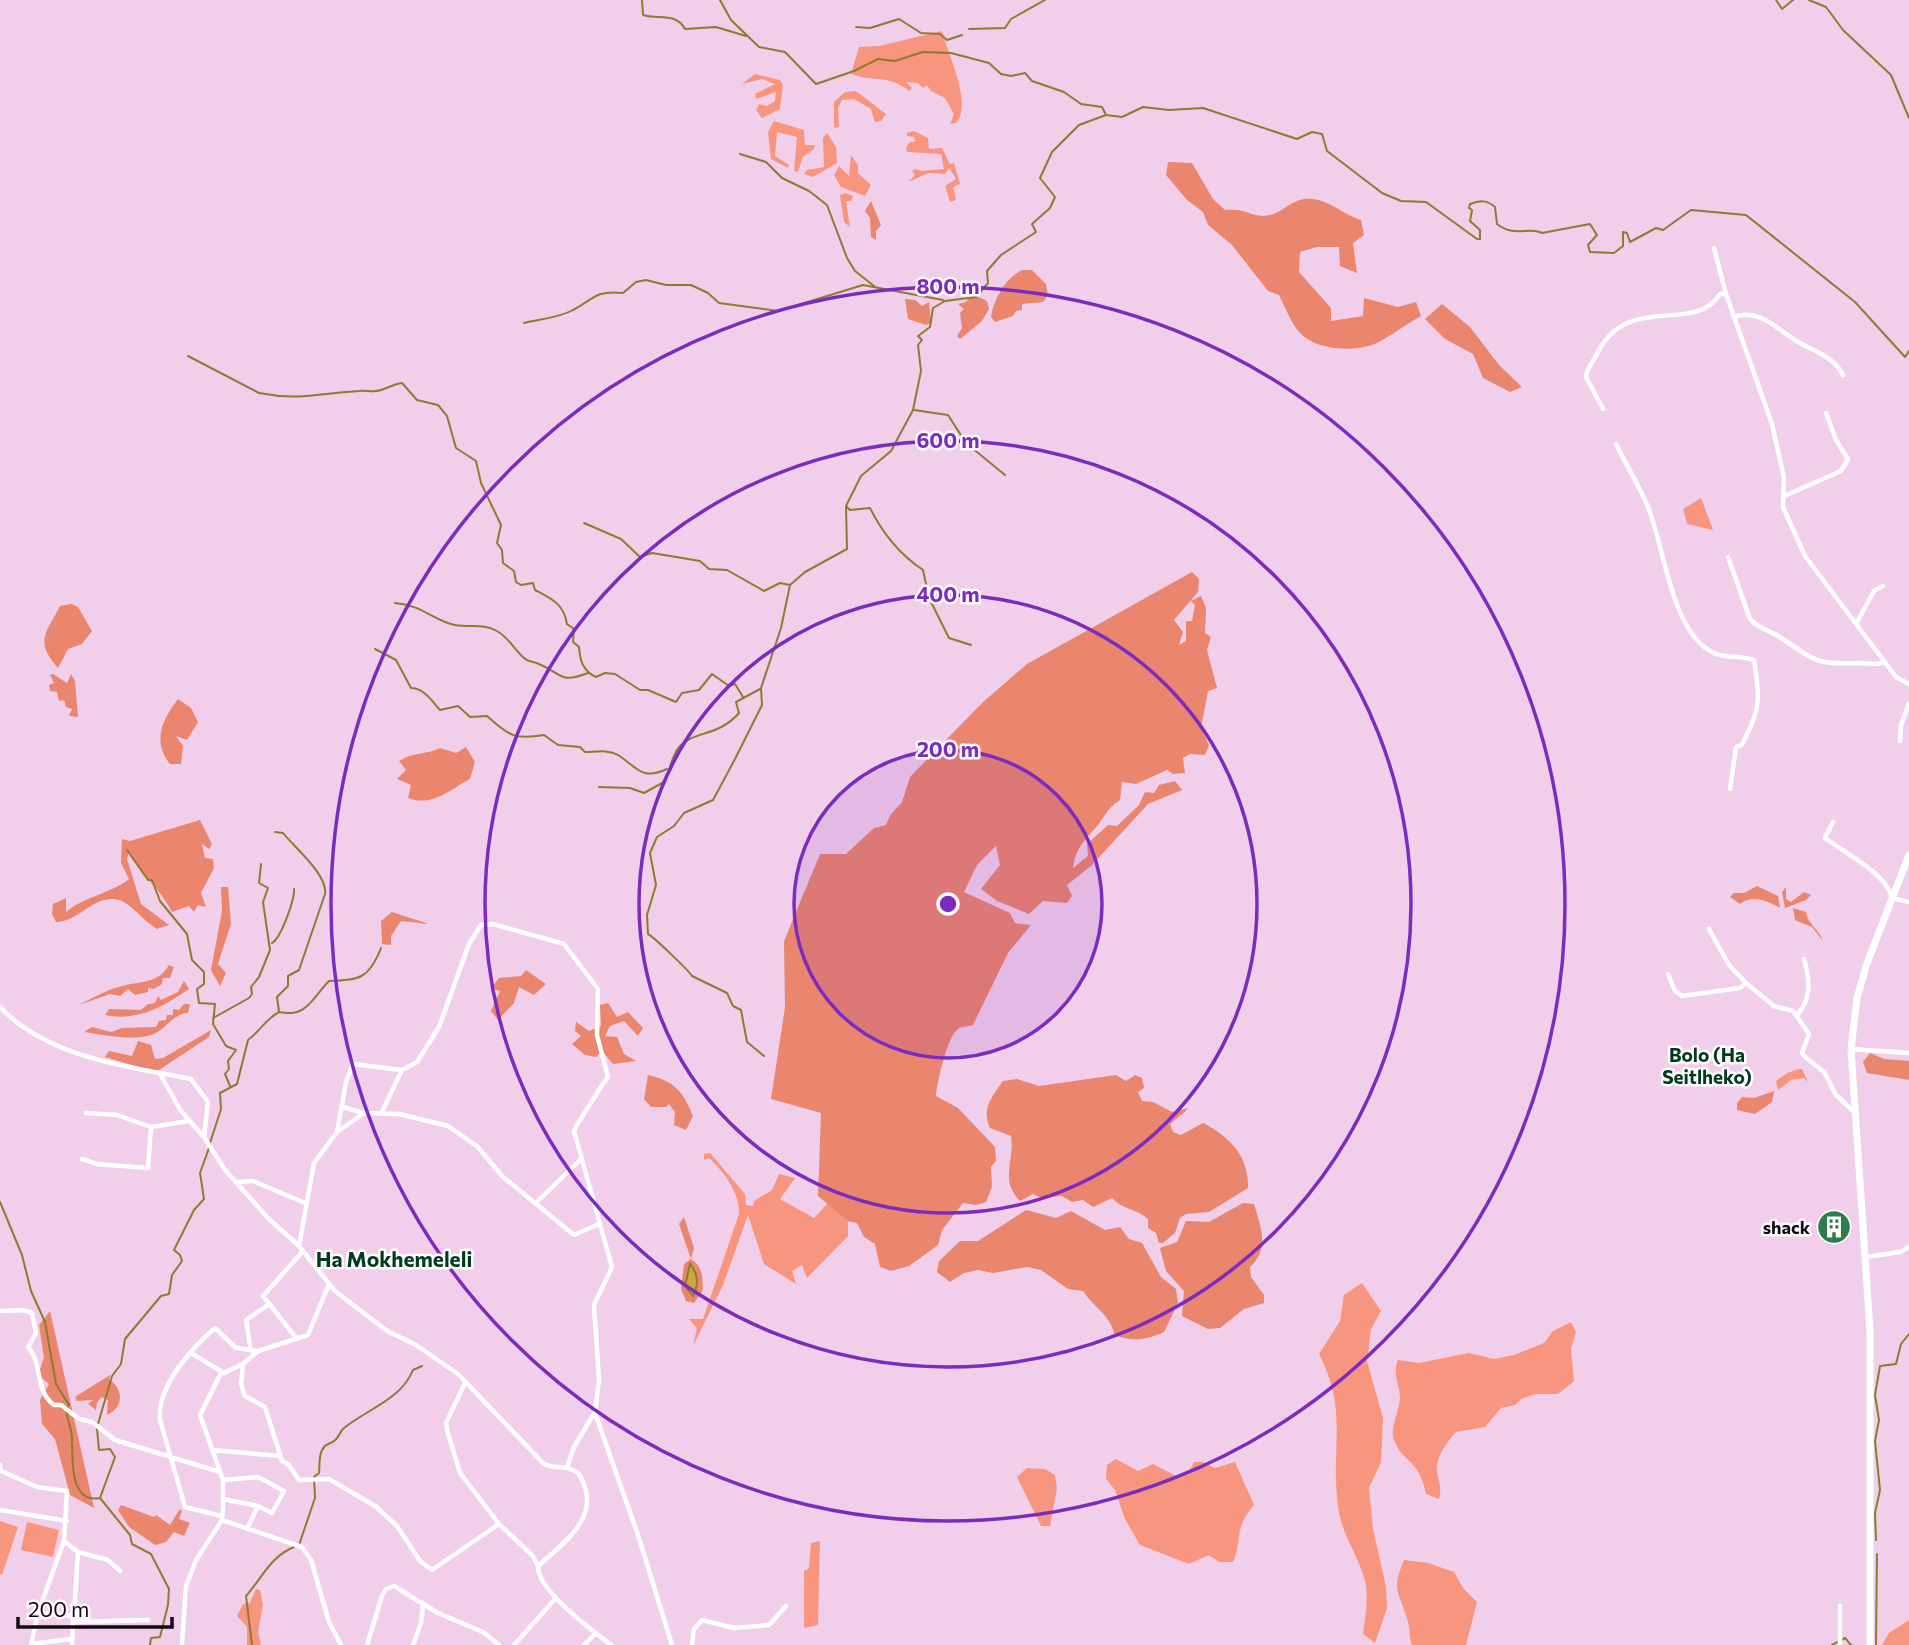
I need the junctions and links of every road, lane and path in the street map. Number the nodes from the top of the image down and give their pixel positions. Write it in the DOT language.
graph roads {
  1 [pos="1714,248"];
  2 [pos="1726,294"];
  3 [pos="1734,317"];
  4 [pos="1843,375"];
  5 [pos="1603,409"];
  6 [pos="1826,413"];
  7 [pos="1616,444"];
  8 [pos="1784,496"];
  9 [pos="1728,557"];
  10 [pos="1883,586"];
  11 [pos="1857,622"];
  12 [pos="1885,662"];
  13 [pos="1909,684"];
  14 [pos="1909,703"];
  15 [pos="1900,741"];
  16 [pos="1730,789"];
  17 [pos="1833,822"];
  18 [pos="1909,855"];
  19 [pos="1892,898"];
  20 [pos="1909,902"];
  21 [pos="1709,929"];
  22 [pos="1804,959"];
  23 [pos="1668,974"];
  24 [pos="1746,984"];
  25 [pos="0,1007"];
  26 [pos="1797,1015"];
  27 [pos="1851,1049"];
  28 [pos="1909,1054"];
  29 [pos="402,1070"];
  30 [pos="160,1074"];
  31 [pos="344,1107"];
  32 [pos="86,1113"];
  33 [pos="1855,1113"];
  34 [pos="364,1114"];
  35 [pos="381,1114"];
  36 [pos="189,1121"];
  37 [pos="151,1128"];
  38 [pos="337,1132"];
  39 [pos="204,1137"];
  40 [pos="583,1158"];
  41 [pos="82,1159"];
  42 [pos="236,1182"];
  43 [pos="537,1202"];
  44 [pos="305,1203"];
  45 [pos="599,1224"];
  46 [pos="1909,1247"];
  47 [pos="301,1249"];
  48 [pos="1866,1257"];
  49 [pos="329,1284"];
  50 [pos="268,1305"];
  51 [pos="0,1311"];
  52 [pos="297,1339"];
  53 [pos="255,1351"];
  54 [pos="191,1353"];
  55 [pos="243,1364"];
  56 [pos="221,1373"];
  57 [pos="465,1383"];
  58 [pos="595,1412"];
  59 [pos="212,1450"];
  60 [pos="171,1456"];
  61 [pos="281,1456"];
  62 [pos="567,1467"];
  63 [pos="0,1469"];
  64 [pos="219,1472"];
  65 [pos="223,1480"];
  66 [pos="223,1499"];
  67 [pos="258,1506"];
  68 [pos="0,1510"];
  69 [pos="222,1518"];
  70 [pos="67,1521"];
  71 [pos="499,1524"];
  72 [pos="247,1529"];
  73 [pos="64,1541"];
  74 [pos="72,1548"];
  75 [pos="60,1550"];
  76 [pos="78,1552"];
  77 [pos="538,1566"];
  78 [pos="120,1571"];
  79 [pos="556,1598"];
  80 [pos="423,1602"];
  81 [pos="786,1606"];
  82 [pos="1840,1606"];
  83 [pos="38,1613"];
  84 [pos="73,1619"];
  85 [pos="148,1620"];
  86 [pos="596,1633"];
  87 [pos="72,1642"];
  88 [pos="31,1644"];
  89 [pos="182,1645"];
  90 [pos="341,1645"];
  91 [pos="367,1645"];
  92 [pos="413,1645"];
  93 [pos="499,1645"];
  94 [pos="514,1645"];
  95 [pos="584,1645"];
  96 [pos="611,1645"];
  97 [pos="671,1645"];
  98 [pos="692,1645"];
  99 [pos="1840,1645"];
  100 [pos="1870,1645"];
  1 -- 2 [label="street"];
  2 -- 3 [label="street"];
  2 -- 5 [label="street"];
  3 -- 4 [label="street"];
  3 -- 8 [label="street"];
  6 -- 8 [label="street"];
  7 -- 16 [label="street"];
  8 -- 11 [label="street"];
  9 -- 12 [label="street"];
  10 -- 11 [label="street"];
  11 -- 12 [label="street"];
  12 -- 13 [label="street"];
  14 -- 15 [label="street"];
  17 -- 19 [label="street"];
  18 -- 19 [label="main road"];
  19 -- 20 [label="street"];
  19 -- 27 [label="main road"];
  21 -- 24 [label="street"];
  22 -- 26 [label="street"];
  23 -- 24 [label="street"];
  24 -- 26 [label="street"];
  25 -- 30 [label="street"];
  26 -- 33 [label="street"];
  27 -- 28 [label="street"];
  27 -- 33 [label="main road"];
  29 -- 31 [label="street"];
  29 -- 35 [label="street"];
  29 -- 40 [label="street"];
  30 -- 36 [label="street"];
  30 -- 39 [label="street"];
  31 -- 34 [label="street"];
  31 -- 38 [label="street"];
  32 -- 37 [label="street"];
  33 -- 48 [label="main road"];
  34 -- 35 [label="street"];
  34 -- 38 [label="street"];
  35 -- 43 [label="street"];
  36 -- 37 [label="street"];
  36 -- 39 [label="street"];
  37 -- 41 [label="street"];
  38 -- 44 [label="street"];
  39 -- 42 [label="street"];
  40 -- 43 [label="street"];
  40 -- 45 [label="street"];
  42 -- 44 [label="street"];
  42 -- 47 [label="street"];
  43 -- 45 [label="street"];
  44 -- 47 [label="street"];
  45 -- 58 [label="street"];
  46 -- 48 [label="street"];
  47 -- 49 [label="street"];
  47 -- 50 [label="street"];
  48 -- 100 [label="main road"];
  49 -- 52 [label="street"];
  49 -- 57 [label="street"];
  50 -- 52 [label="street"];
  50 -- 53 [label="street"];
  51 -- 60 [label="street"];
  52 -- 53 [label="street"];
  53 -- 54 [label="street"];
  53 -- 55 [label="street"];
  54 -- 56 [label="street"];
  54 -- 60 [label="street"];
  55 -- 56 [label="street"];
  55 -- 61 [label="street"];
  56 -- 59 [label="street"];
  57 -- 62 [label="street"];
  57 -- 71 [label="street"];
  58 -- 62 [label="street"];
  58 -- 97 [label="street"];
  59 -- 61 [label="street"];
  59 -- 64 [label="street"];
  60 -- 64 [label="street"];
  60 -- 69 [label="street"];
  61 -- 71 [label="street"];
  62 -- 77 [label="street"];
  63 -- 70 [label="street"];
  64 -- 65 [label="street"];
  65 -- 66 [label="street"];
  65 -- 67 [label="street"];
  66 -- 67 [label="street"];
  66 -- 69 [label="street"];
  67 -- 72 [label="street"];
  68 -- 70 [label="street"];
  69 -- 72 [label="street"];
  69 -- 89 [label="street"];
  70 -- 73 [label="street"];
  71 -- 77 [label="street"];
  72 -- 90 [label="street"];
  73 -- 74 [label="street"];
  73 -- 75 [label="street"];
  74 -- 75 [label="street"];
  74 -- 76 [label="street"];
  75 -- 83 [label="street"];
  76 -- 78 [label="street"];
  76 -- 84 [label="street"];
  77 -- 79 [label="street"];
  79 -- 86 [label="street"];
  79 -- 94 [label="street"];
  80 -- 91 [label="street"];
  80 -- 92 [label="street"];
  80 -- 93 [label="street"];
  81 -- 98 [label="street"];
  82 -- 99 [label="street"];
  83 -- 84 [label="street"];
  83 -- 88 [label="street"];
  84 -- 85 [label="street"];
  84 -- 87 [label="street"];
  86 -- 95 [label="street"];
  86 -- 96 [label="street"];
  87 -- 88 [label="street"];
}
